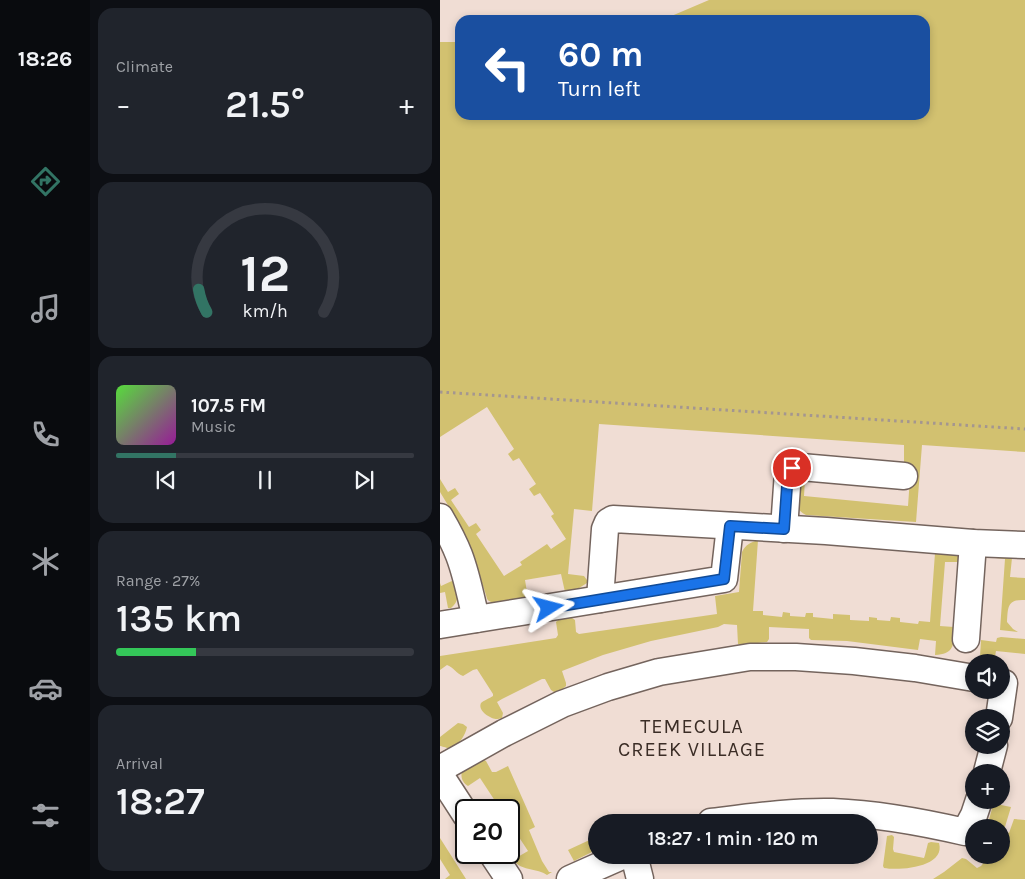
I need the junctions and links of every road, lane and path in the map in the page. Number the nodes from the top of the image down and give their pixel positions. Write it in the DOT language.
graph roads {
  1 [pos="440,392"];
  2 [pos="1025,429"];
  3 [pos="904,476"];
  4 [pos="440,517"];
  5 [pos="730,526"];
  6 [pos="784,529"];
  7 [pos="973,543"];
  8 [pos="1025,545"];
  9 [pos="600,599"];
  10 [pos="476,619"];
  11 [pos="440,625"];
  12 [pos="966,639"];
  13 [pos="965,676"];
  14 [pos="440,769"];
  15 [pos="440,775"];
  16 [pos="456,799"];
  17 [pos="976,809"];
  18 [pos="786,814"];
  19 [pos="859,814"];
  20 [pos="878,816"];
  21 [pos="499,864"];
  22 [pos="615,864"];
  23 [pos="623,864"];
  24 [pos="509,879"];
  25 [pos="570,879"];
  26 [pos="640,879"];
  1 -- 2 [label="path"];
  3 -- 6 [label="lane"];
  4 -- 10 [label="lane"];
  5 -- 6 [label="lane"];
  5 -- 9 [label="lane"];
  5 -- 9 [label="lane"];
  6 -- 7 [label="lane"];
  7 -- 8 [label="lane"];
  7 -- 12 [label="lane"];
  9 -- 10 [label="lane"];
  10 -- 11 [label="lane"];
  13 -- 14 [label="lane"];
  15 -- 16 [label="lane"];
  17 -- 20 [label="lane"];
  18 -- 19 [label="lane"];
  21 -- 24 [label="lane"];
  22 -- 25 [label="lane"];
  23 -- 26 [label="lane"];
}
